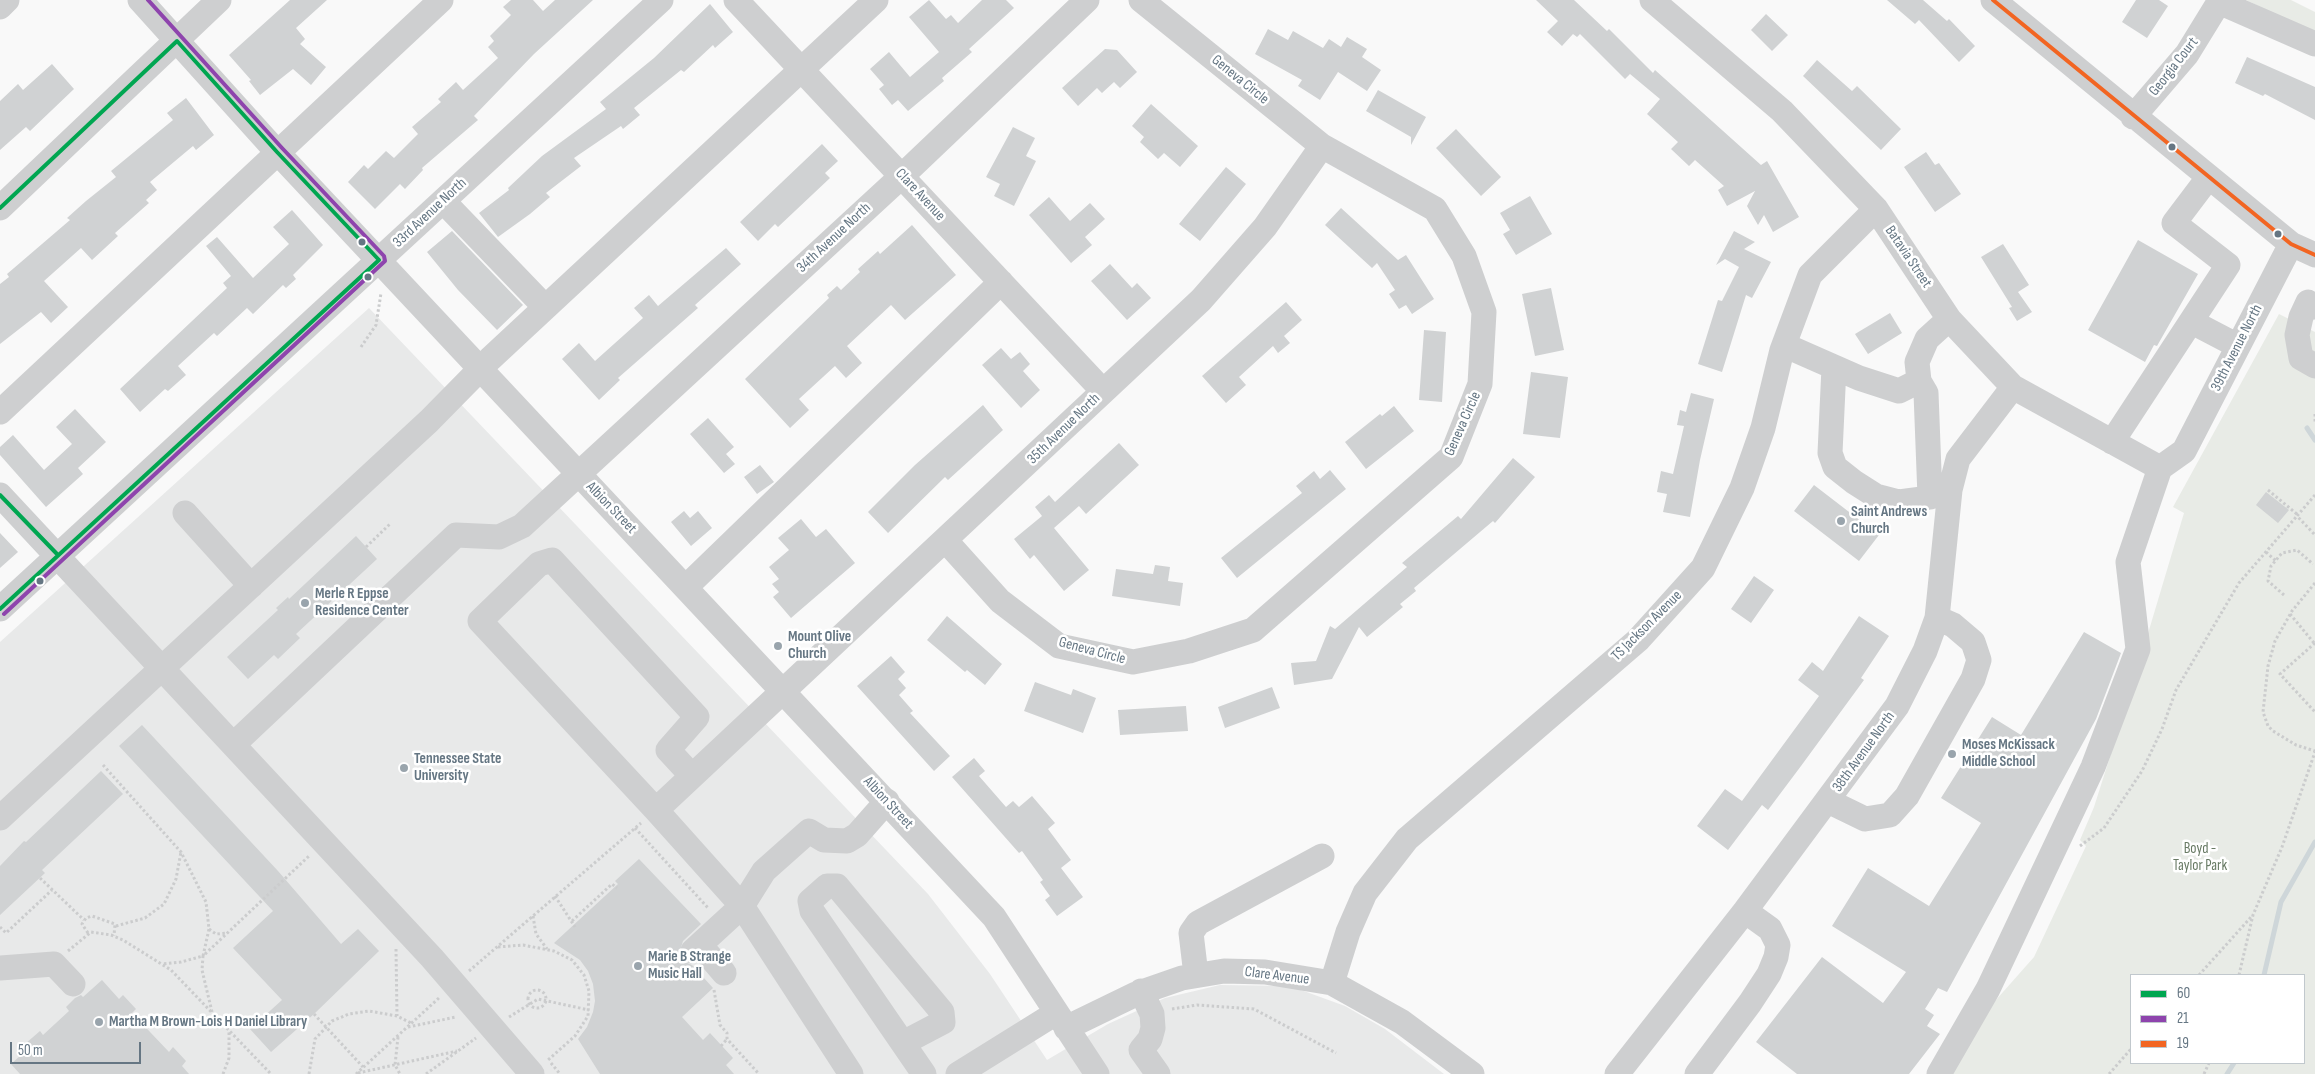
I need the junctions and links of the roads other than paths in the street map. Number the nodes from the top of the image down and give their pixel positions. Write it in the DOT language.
graph roads {
  1 [pos="7,0"];
  2 [pos="140,0"];
  3 [pos="219,0"];
  4 [pos="441,0"];
  5 [pos="661,0"];
  6 [pos="736,0"];
  7 [pos="876,0"];
  8 [pos="1088,0"];
  9 [pos="1141,0"];
  10 [pos="1652,0"];
  11 [pos="1993,0"];
  12 [pos="2218,1"];
  13 [pos="0,7"];
  14 [pos="177,41"];
  15 [pos="2315,44"];
  16 [pos="801,70"];
  17 [pos="2134,117"];
  18 [pos="1322,146"];
  19 [pos="277,152"];
  20 [pos="903,175"];
  21 [pos="2208,178"];
  22 [pos="443,201"];
  23 [pos="0,208"];
  24 [pos="1876,209"];
  25 [pos="2291,244"];
  26 [pos="2315,255"];
  27 [pos="379,260"];
  28 [pos="1001,282"];
  29 [pos="2315,306"];
  30 [pos="545,307"];
  31 [pos="1949,319"];
  32 [pos="2192,322"];
  33 [pos="1784,345"];
  34 [pos="2238,346"];
  35 [pos="2315,366"];
  36 [pos="1834,367"];
  37 [pos="481,369"];
  38 [pos="1919,381"];
  39 [pos="2013,387"];
  40 [pos="1103,391"];
  41 [pos="0,412"];
  42 [pos="2112,442"];
  43 [pos="2160,468"];
  44 [pos="578,473"];
  45 [pos="1940,493"];
  46 [pos="0,496"];
  47 [pos="184,513"];
  48 [pos="946,541"];
  49 [pos="57,554"];
  50 [pos="251,586"];
  51 [pos="686,587"];
  52 [pos="0,609"];
  53 [pos="1937,618"];
  54 [pos="163,668"];
  55 [pos="784,691"];
  56 [pos="234,744"];
  57 [pos="692,776"];
  58 [pos="887,801"];
  59 [pos="1828,801"];
  60 [pos="656,810"];
  61 [pos="0,818"];
  62 [pos="1322,856"];
  63 [pos="742,906"];
  64 [pos="1744,911"];
  65 [pos="0,968"];
  66 [pos="723,972"];
  67 [pos="1196,974"];
  68 [pos="1332,983"];
  69 [pos="73,984"];
  70 [pos="1141,992"];
  71 [pos="1061,1021"];
  72 [pos="903,1043"];
  73 [pos="540,1067"];
  74 [pos="970,1071"];
  75 [pos="851,1074"];
  76 [pos="924,1074"];
  77 [pos="1097,1074"];
  78 [pos="1158,1074"];
  79 [pos="1472,1074"];
  80 [pos="1617,1074"];
  81 [pos="1697,1074"];
  82 [pos="1939,1074"];
  1 -- 13 [label="street"];
  2 -- 14 [label="street, Albion Street"];
  3 -- 14 [label="street"];
  4 -- 19 [label="street"];
  5 -- 22 [label="street, 33rd Avenue North"];
  6 -- 16 [label="street, Clare Avenue"];
  7 -- 16 [label="street"];
  8 -- 20 [label="street, 34th Avenue North"];
  9 -- 18 [label="street, Geneva Circle"];
  10 -- 24 [label="street, Batavia Street"];
  11 -- 17 [label="street"];
  12 -- 15 [label="street, Georgia Court"];
  12 -- 17 [label="street, Georgia Court"];
  14 -- 19 [label="street, Albion Street"];
  14 -- 23 [label="street"];
  16 -- 20 [label="street, Clare Avenue"];
  16 -- 30 [label="street"];
  17 -- 21 [label="street"];
  18 -- 40 [label="street, 35th Avenue North"];
  18 -- 48 [label="street, Geneva Circle"];
  19 -- 27 [label="street, Albion Street"];
  19 -- 41 [label="street"];
  20 -- 28 [label="street, Clare Avenue"];
  20 -- 44 [label="street, 34th Avenue North"];
  21 -- 25 [label="street"];
  21 -- 32 [label="street"];
  22 -- 27 [label="street, 33rd Avenue North"];
  22 -- 30 [label="street"];
  24 -- 31 [label="street, Batavia Street"];
  24 -- 33 [label="street, TS Jackson Avenue"];
  25 -- 26 [label="street"];
  25 -- 34 [label="street, 39th Avenue North"];
  27 -- 37 [label="street, Albion Street"];
  27 -- 49 [label="street, 33rd Avenue North"];
  28 -- 40 [label="street, Clare Avenue"];
  28 -- 51 [label="street"];
  29 -- 35 [label="street"];
  30 -- 37 [label="street"];
  31 -- 38 [label="street"];
  31 -- 39 [label="street, Batavia Street"];
  32 -- 34 [label="street"];
  32 -- 42 [label="street"];
  33 -- 36 [label="street"];
  33 -- 68 [label="street, TS Jackson Avenue"];
  34 -- 43 [label="street, 39th Avenue North"];
  36 -- 38 [label="street"];
  36 -- 45 [label="street"];
  37 -- 44 [label="street, Albion Street"];
  37 -- 50 [label="street"];
  38 -- 45 [label="street"];
  39 -- 42 [label="street, Batavia Street"];
  39 -- 45 [label="street, 38th Avenue North"];
  40 -- 48 [label="street, 35th Avenue North"];
  42 -- 43 [label="street, Batavia Street"];
  43 -- 82 [label="street"];
  44 -- 51 [label="street, Albion Street"];
  44 -- 56 [label="street, 34th Avenue North"];
  45 -- 53 [label="street, 38th Avenue North"];
  46 -- 49 [label="street"];
  47 -- 50 [label="street"];
  48 -- 55 [label="street, 35th Avenue North"];
  49 -- 52 [label="street, 33rd Avenue North"];
  49 -- 54 [label="street"];
  50 -- 54 [label="street"];
  51 -- 55 [label="street, Albion Street"];
  53 -- 59 [label="street, 38th Avenue North"];
  53 -- 59 [label="street"];
  54 -- 56 [label="street"];
  54 -- 61 [label="street"];
  55 -- 57 [label="street, 35th Avenue North"];
  55 -- 58 [label="street, Albion Street"];
  56 -- 73 [label="street"];
  57 -- 60 [label="street, 35th Avenue North"];
  57 -- 60 [label="street"];
  58 -- 63 [label="street"];
  58 -- 71 [label="street, Albion Street"];
  59 -- 64 [label="street, 38th Avenue North"];
  60 -- 63 [label="street"];
  62 -- 67 [label="street"];
  63 -- 66 [label="street"];
  63 -- 75 [label="street"];
  64 -- 80 [label="street, 38th Avenue North"];
  64 -- 81 [label="street"];
  65 -- 69 [label="street"];
  67 -- 68 [label="street, Clare Avenue"];
  67 -- 70 [label="street, Clare Avenue"];
  68 -- 79 [label="street, Clare Avenue"];
  70 -- 71 [label="street, Clare Avenue"];
  70 -- 78 [label="street"];
  71 -- 74 [label="street, Clare Avenue"];
  71 -- 77 [label="street, Albion Street"];
  72 -- 72 [label="street"];
  72 -- 76 [label="street"];
}
